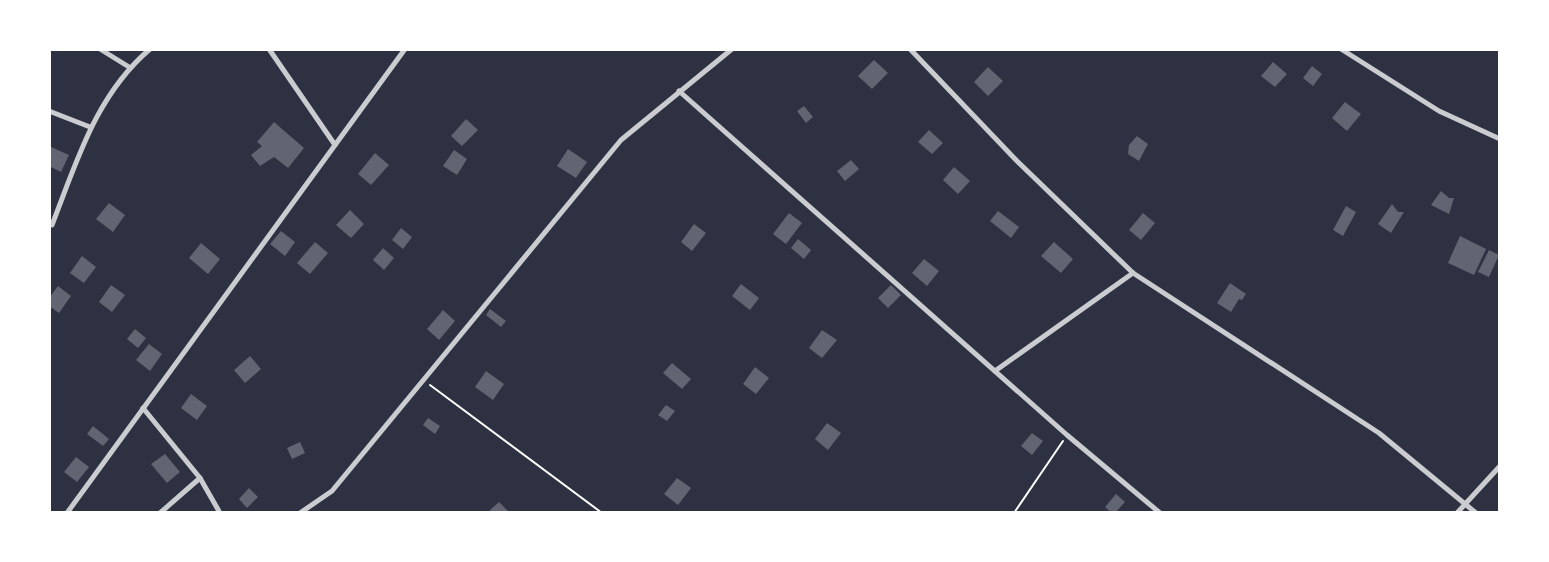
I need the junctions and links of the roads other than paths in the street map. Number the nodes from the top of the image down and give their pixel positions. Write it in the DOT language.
graph roads {
  1 [pos="100,49"];
  2 [pos="150,49"];
  3 [pos="270,49"];
  4 [pos="405,49"];
  5 [pos="732,49"];
  6 [pos="910,49"];
  7 [pos="1341,49"];
  8 [pos="129,66"];
  9 [pos="679,91"];
  10 [pos="49,111"];
  11 [pos="90,127"];
  12 [pos="1500,139"];
  13 [pos="335,145"];
  14 [pos="52,225"];
  15 [pos="1133,273"];
  16 [pos="995,371"];
  17 [pos="143,408"];
  18 [pos="1500,466"];
  19 [pos="200,478"];
  20 [pos="1465,504"];
  21 [pos="67,513"];
  22 [pos="160,513"];
  23 [pos="220,513"];
  24 [pos="300,513"];
  25 [pos="1160,513"];
  26 [pos="1457,513"];
  27 [pos="1476,513"];
  1 -- 8 [label="street"];
  2 -- 8 [label="street"];
  3 -- 13 [label="street"];
  4 -- 13 [label="street"];
  5 -- 9 [label="street"];
  6 -- 15 [label="street"];
  7 -- 12 [label="street"];
  8 -- 11 [label="street"];
  9 -- 16 [label="street"];
  9 -- 24 [label="street"];
  10 -- 11 [label="street"];
  11 -- 14 [label="street"];
  13 -- 17 [label="street"];
  15 -- 16 [label="street"];
  15 -- 20 [label="street"];
  16 -- 25 [label="street"];
  17 -- 19 [label="street"];
  17 -- 21 [label="street"];
  18 -- 20 [label="street"];
  19 -- 22 [label="street"];
  19 -- 23 [label="street"];
  20 -- 26 [label="street"];
  20 -- 27 [label="street"];
}
